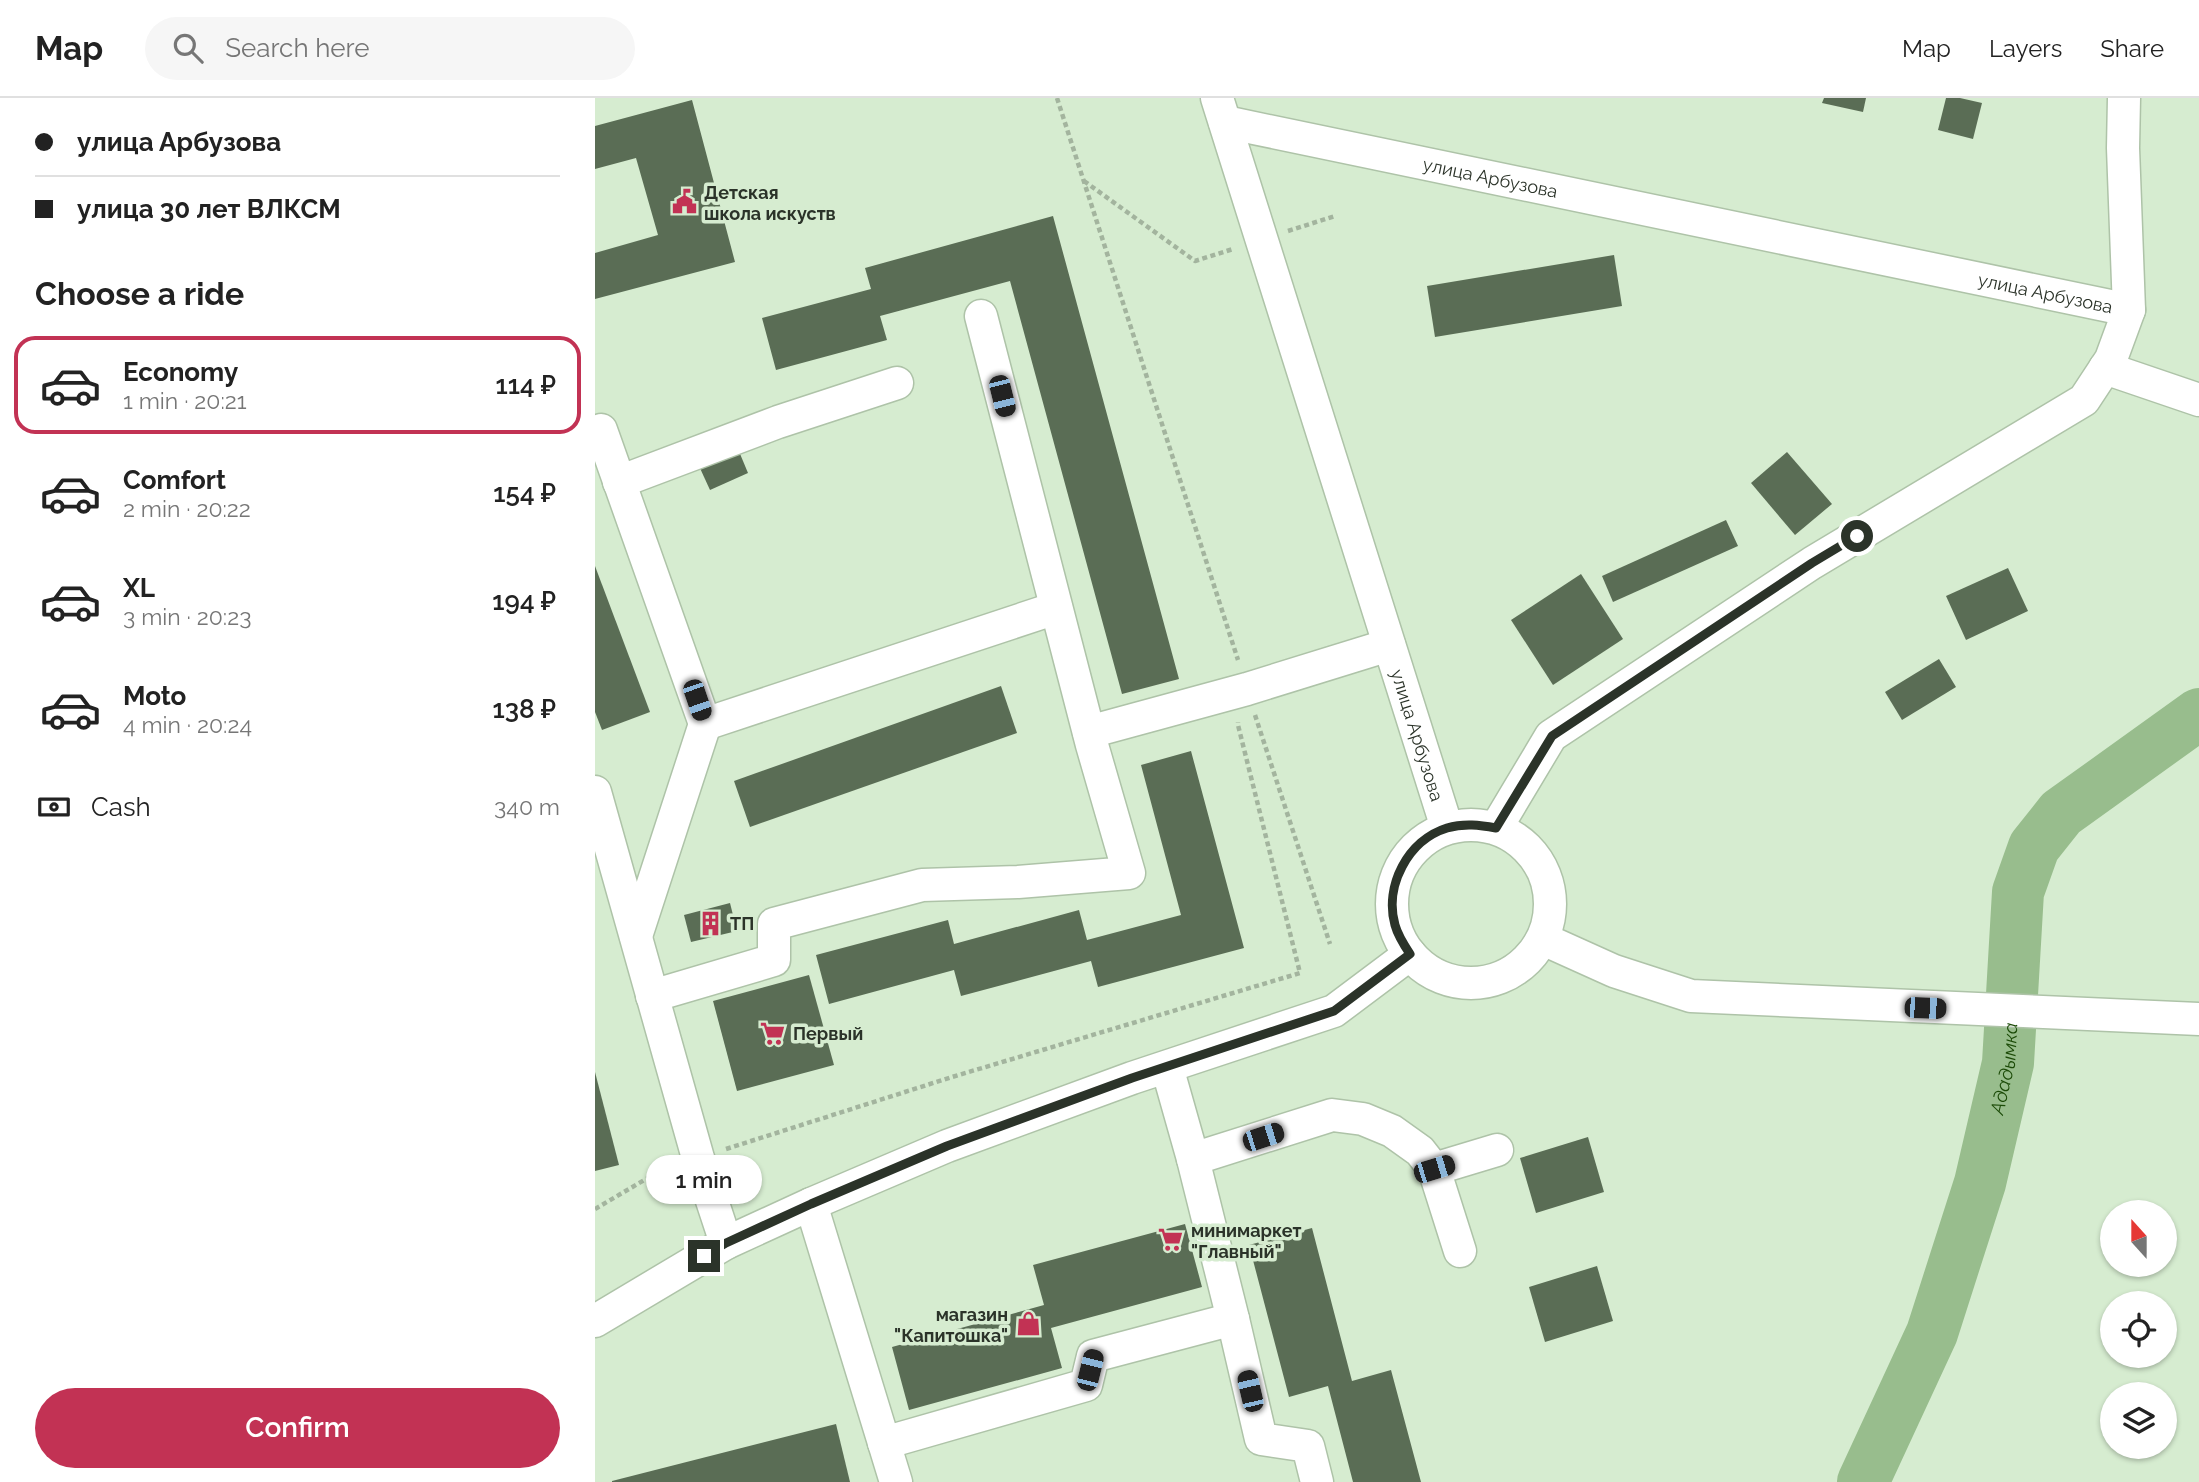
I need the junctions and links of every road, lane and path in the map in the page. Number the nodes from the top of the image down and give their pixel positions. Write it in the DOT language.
graph roads {
  1 [pos="1057,98"];
  2 [pos="2124,98"];
  3 [pos="1221,110"];
  4 [pos="1083,180"];
  5 [pos="1195,261"];
  6 [pos="2129,310"];
  7 [pos="981,316"];
  8 [pos="2105,368"];
  9 [pos="897,383"];
  10 [pos="2199,400"];
  11 [pos="601,430"];
  12 [pos="619,482"];
  13 [pos="1056,608"];
  14 [pos="1389,645"];
  15 [pos="1247,689"];
  16 [pos="705,724"];
  17 [pos="1089,732"];
  18 [pos="595,792"];
  19 [pos="1447,828"];
  20 [pos="1496,828"];
  21 [pos="636,936"];
  22 [pos="1543,939"];
  23 [pos="1330,944"];
  24 [pos="1410,954"];
  25 [pos="652,996"];
  26 [pos="2199,1018"];
  27 [pos="1167,1067"];
  28 [pos="1497,1150"];
  29 [pos="698,1158"];
  30 [pos="1193,1159"];
  31 [pos="1434,1169"];
  32 [pos="811,1204"];
  33 [pos="595,1209"];
  34 [pos="726,1243"];
  35 [pos="1460,1251"];
  36 [pos="1233,1319"];
  37 [pos="595,1321"];
  38 [pos="884,1443"];
  39 [pos="896,1482"];
  40 [pos="1317,1482"];
  1 -- 4 [label="path"];
  2 -- 6 [label="street"];
  3 -- 6 [label="street, улица Арбузова"];
  3 -- 14 [label="street, улица Арбузова"];
  4 -- 5 [label="path"];
  4 -- 15 [label="path"];
  6 -- 8 [label="street, улица Арбузова"];
  7 -- 13 [label="street"];
  8 -- 10 [label="street"];
  8 -- 20 [label="street, улица Арбузова"];
  9 -- 12 [label="street"];
  11 -- 12 [label="street"];
  12 -- 16 [label="street"];
  13 -- 16 [label="street"];
  13 -- 17 [label="street"];
  14 -- 15 [label="street"];
  14 -- 19 [label="street, улица Арбузова"];
  15 -- 17 [label="street"];
  15 -- 23 [label="path"];
  15 -- 29 [label="path"];
  16 -- 21 [label="street"];
  17 -- 25 [label="street"];
  18 -- 21 [label="street"];
  19 -- 20 [label="street"];
  19 -- 24 [label="street"];
  20 -- 22 [label="street"];
  21 -- 25 [label="street"];
  22 -- 24 [label="street"];
  22 -- 26 [label="street"];
  24 -- 27 [label="street"];
  25 -- 29 [label="street"];
  27 -- 30 [label="street"];
  27 -- 32 [label="street"];
  28 -- 31 [label="street"];
  29 -- 33 [label="path"];
  29 -- 34 [label="street"];
  30 -- 31 [label="street"];
  30 -- 36 [label="street"];
  31 -- 35 [label="street"];
  32 -- 34 [label="street"];
  32 -- 38 [label="street"];
  34 -- 37 [label="street"];
  36 -- 38 [label="street"];
  36 -- 40 [label="street"];
  38 -- 39 [label="street"];
}
